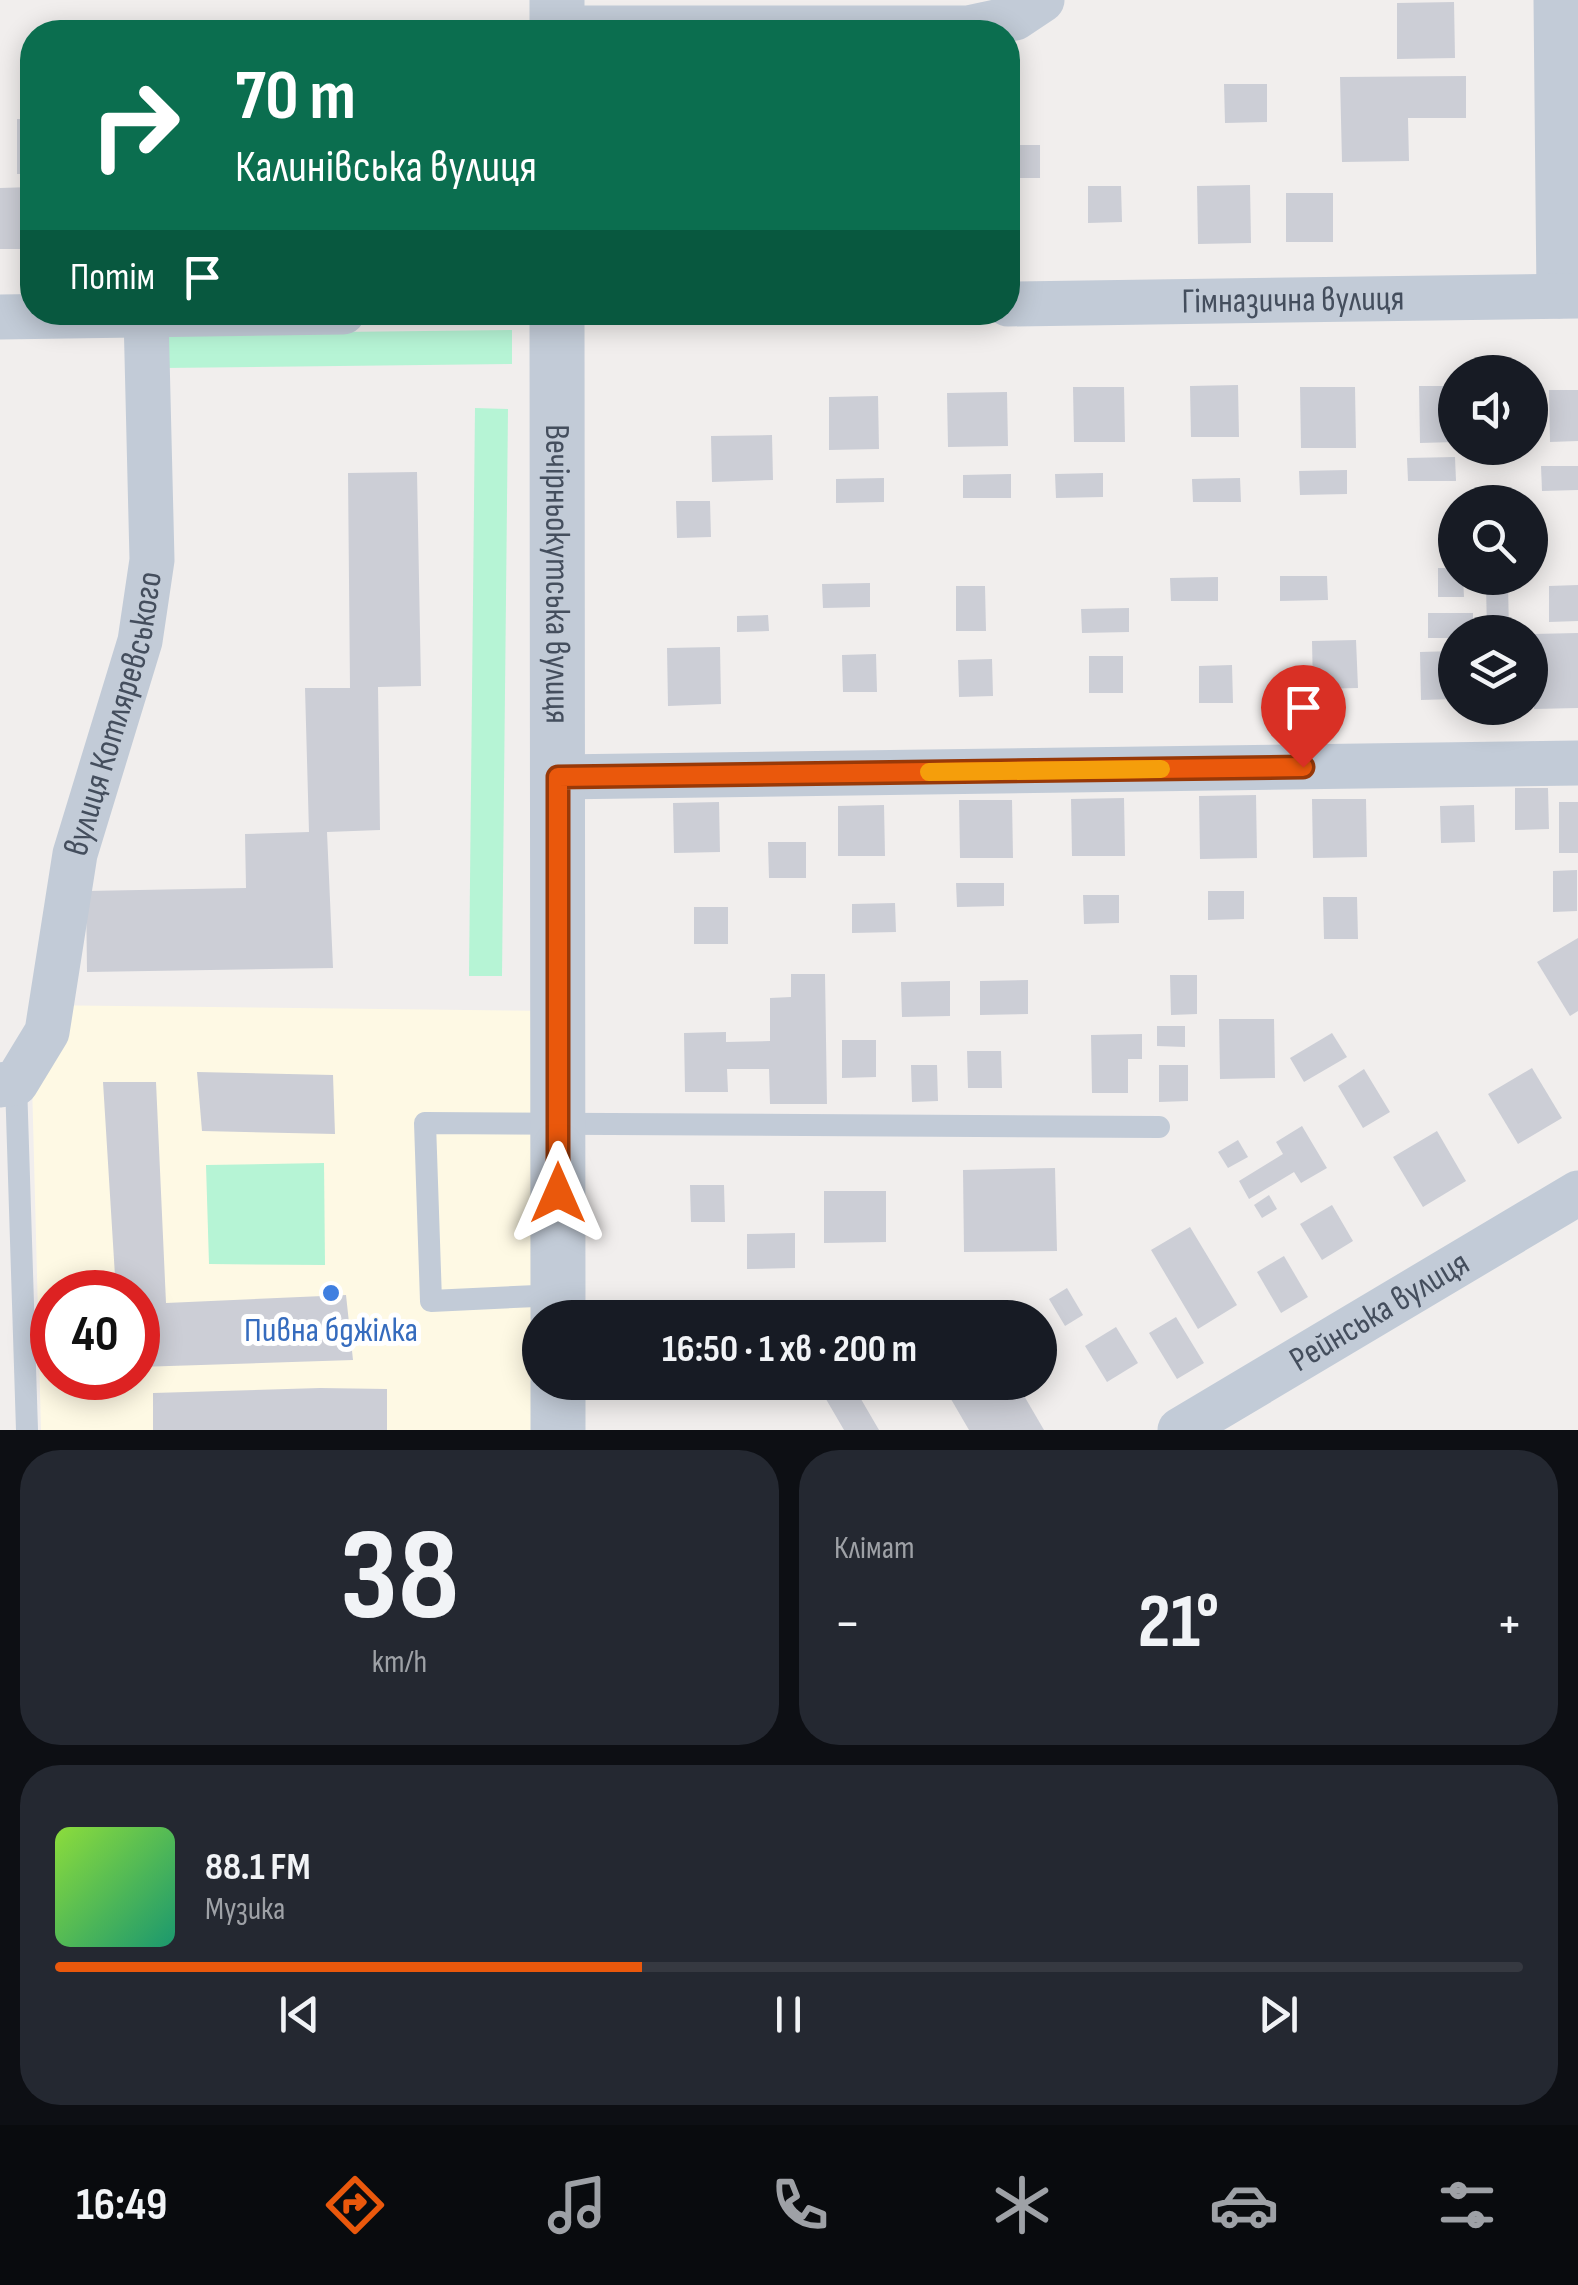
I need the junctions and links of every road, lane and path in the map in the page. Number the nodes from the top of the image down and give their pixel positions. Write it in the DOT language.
graph roads {
  1 [pos="1042,0"];
  2 [pos="1556,0"];
  3 [pos="1006,20"];
  4 [pos="1569,296"];
  5 [pos="1020,304"];
  6 [pos="146,325"];
  7 [pos="557,325"];
  8 [pos="1578,763"];
  9 [pos="558,777"];
  10 [pos="8,1084"];
  11 [pos="558,1125"];
  12 [pos="1160,1127"];
  13 [pos="1578,1193"];
  14 [pos="558,1300"];
  15 [pos="522,1305"];
  16 [pos="558,1400"];
  17 [pos="27,1430"];
  18 [pos="558,1430"];
  19 [pos="1180,1430"];
  1 -- 3 [label="street"];
  2 -- 4 [label="street"];
  4 -- 5 [label="street, Гімназична вулиця"];
  6 -- 10 [label="street, вулиця Котляревського"];
  7 -- 9 [label="street, Вечірньокутська вулиця"];
  8 -- 9 [label="street"];
  9 -- 11 [label="street, Вечірньокутська вулиця"];
  10 -- 17 [label="lane"];
  11 -- 12 [label="lane"];
  11 -- 14 [label="street, Вечірньокутська вулиця"];
  11 -- 15 [label="lane"];
  13 -- 19 [label="street, Рейнська вулиця"];
  16 -- 18 [label="street"];
}
